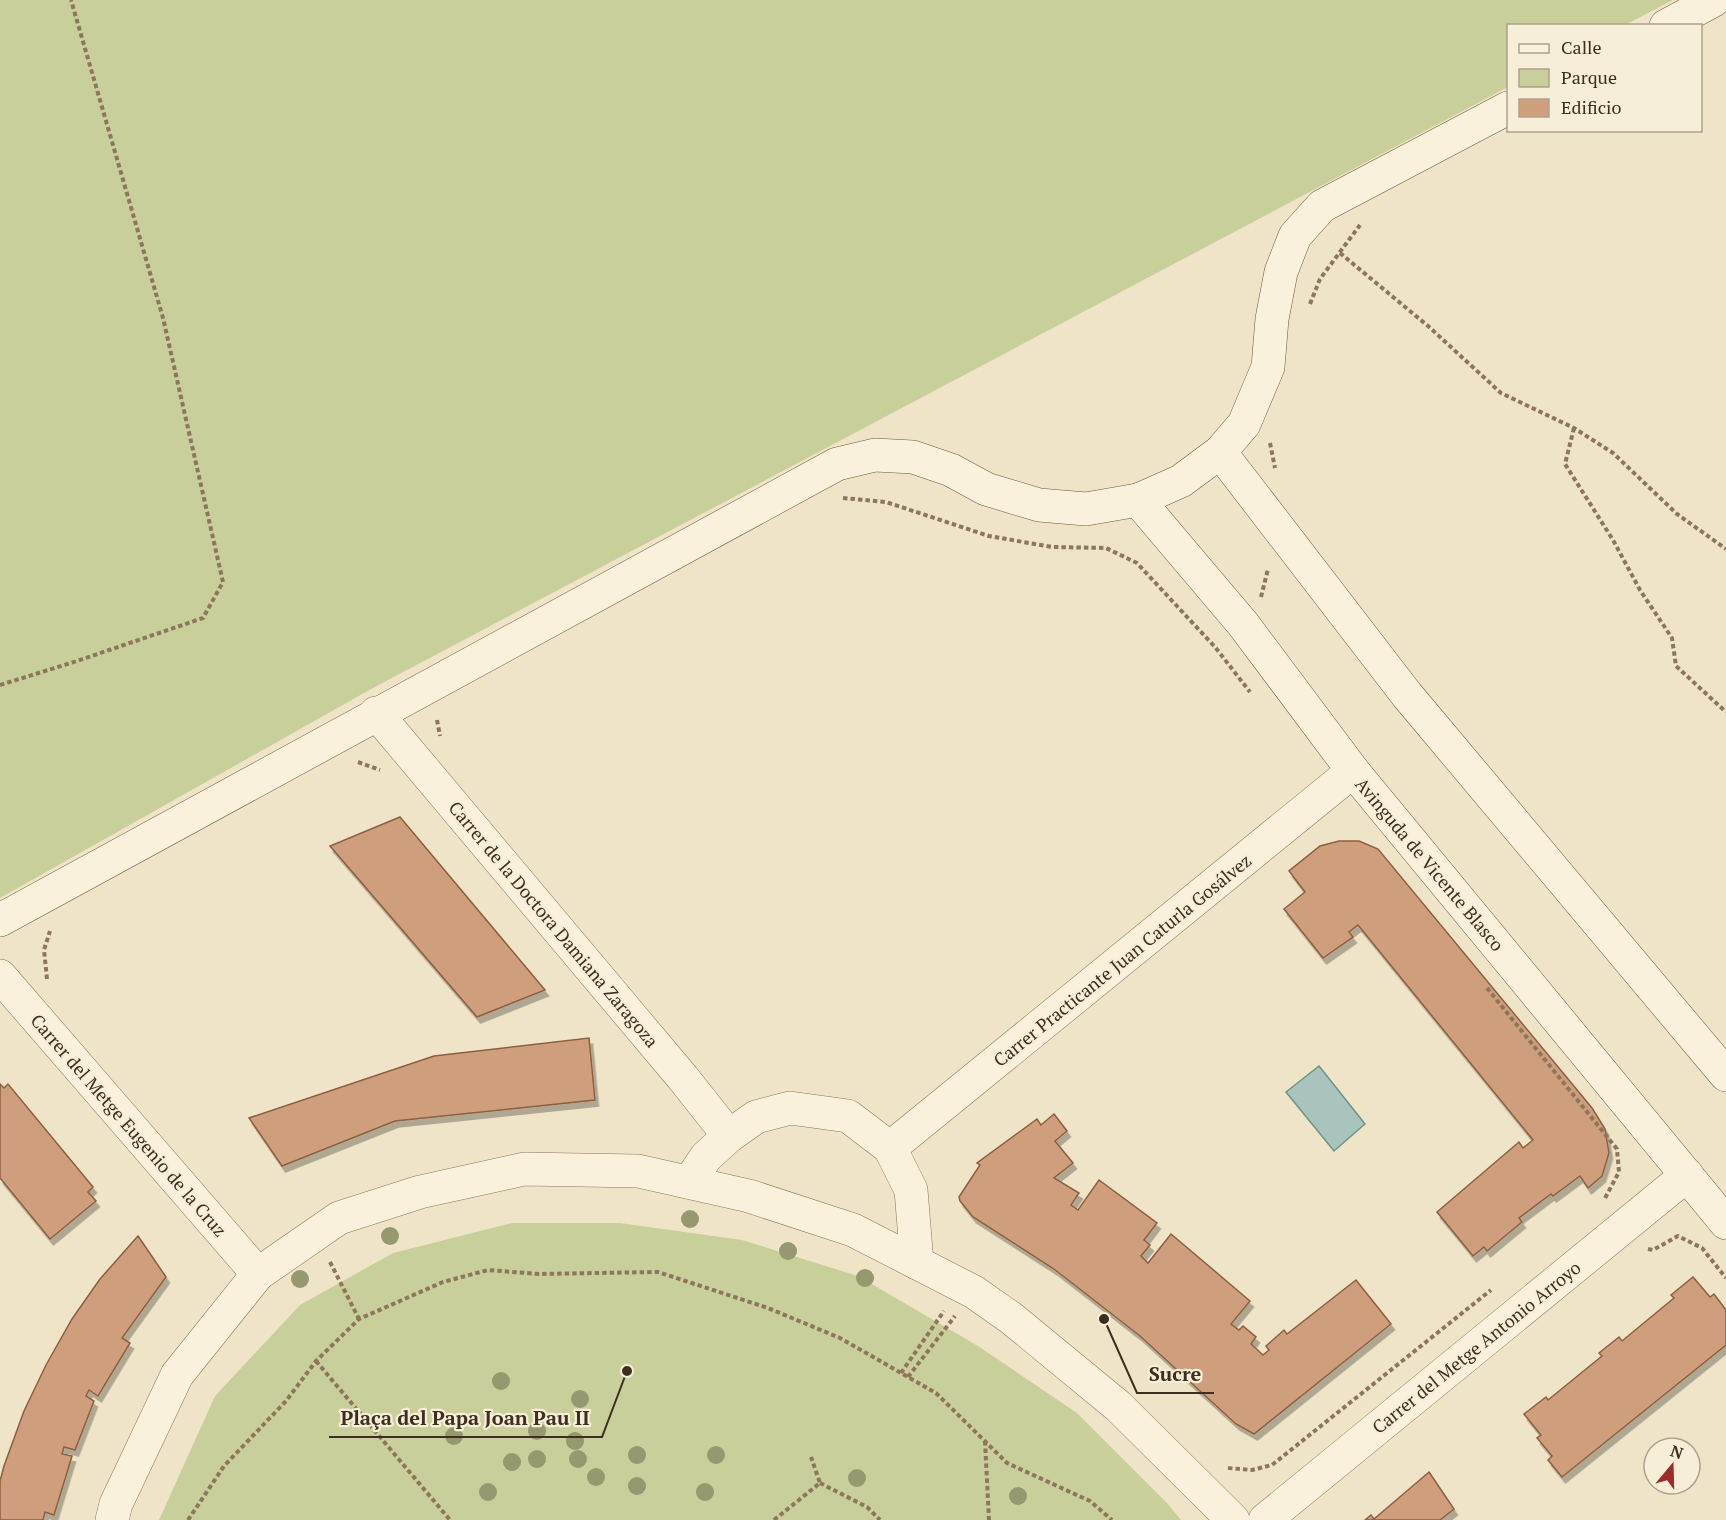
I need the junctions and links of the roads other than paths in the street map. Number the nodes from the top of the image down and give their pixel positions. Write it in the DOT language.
graph roads {
  1 [pos="1714,0"];
  2 [pos="1670,24"];
  3 [pos="1507,109"];
  4 [pos="1220,452"];
  5 [pos="1137,500"];
  6 [pos="376,713"];
  7 [pos="1353,771"];
  8 [pos="0,920"];
  9 [pos="0,976"];
  10 [pos="1726,1075"];
  11 [pos="729,1136"];
  12 [pos="890,1148"];
  13 [pos="1687,1175"];
  14 [pos="689,1182"];
  15 [pos="1726,1223"];
  16 [pos="917,1263"];
  17 [pos="258,1274"];
  18 [pos="112,1520"];
  19 [pos="1233,1520"];
  20 [pos="1265,1520"];
  1 -- 2 [label="street"];
  3 -- 4 [label="street"];
  4 -- 5 [label="street"];
  4 -- 10 [label="street"];
  5 -- 6 [label="street"];
  5 -- 7 [label="street, Avinguda de Vicente Blasco"];
  6 -- 8 [label="street"];
  6 -- 11 [label="street, Carrer de la Doctora Damiana Zaragoza"];
  7 -- 12 [label="street, Carrer Practicante Juan Caturla Gosálvez"];
  7 -- 13 [label="street, Avinguda de Vicente Blasco"];
  9 -- 17 [label="street, Carrer del Metge Eugenio de la Cruz"];
  11 -- 12 [label="street"];
  11 -- 14 [label="street"];
  12 -- 16 [label="street"];
  13 -- 15 [label="street, Avinguda de Vicente Blasco"];
  13 -- 20 [label="street, Carrer del Metge Antonio Arroyo"];
  14 -- 16 [label="street"];
  14 -- 17 [label="street"];
  16 -- 19 [label="street"];
  17 -- 18 [label="street"];
}
